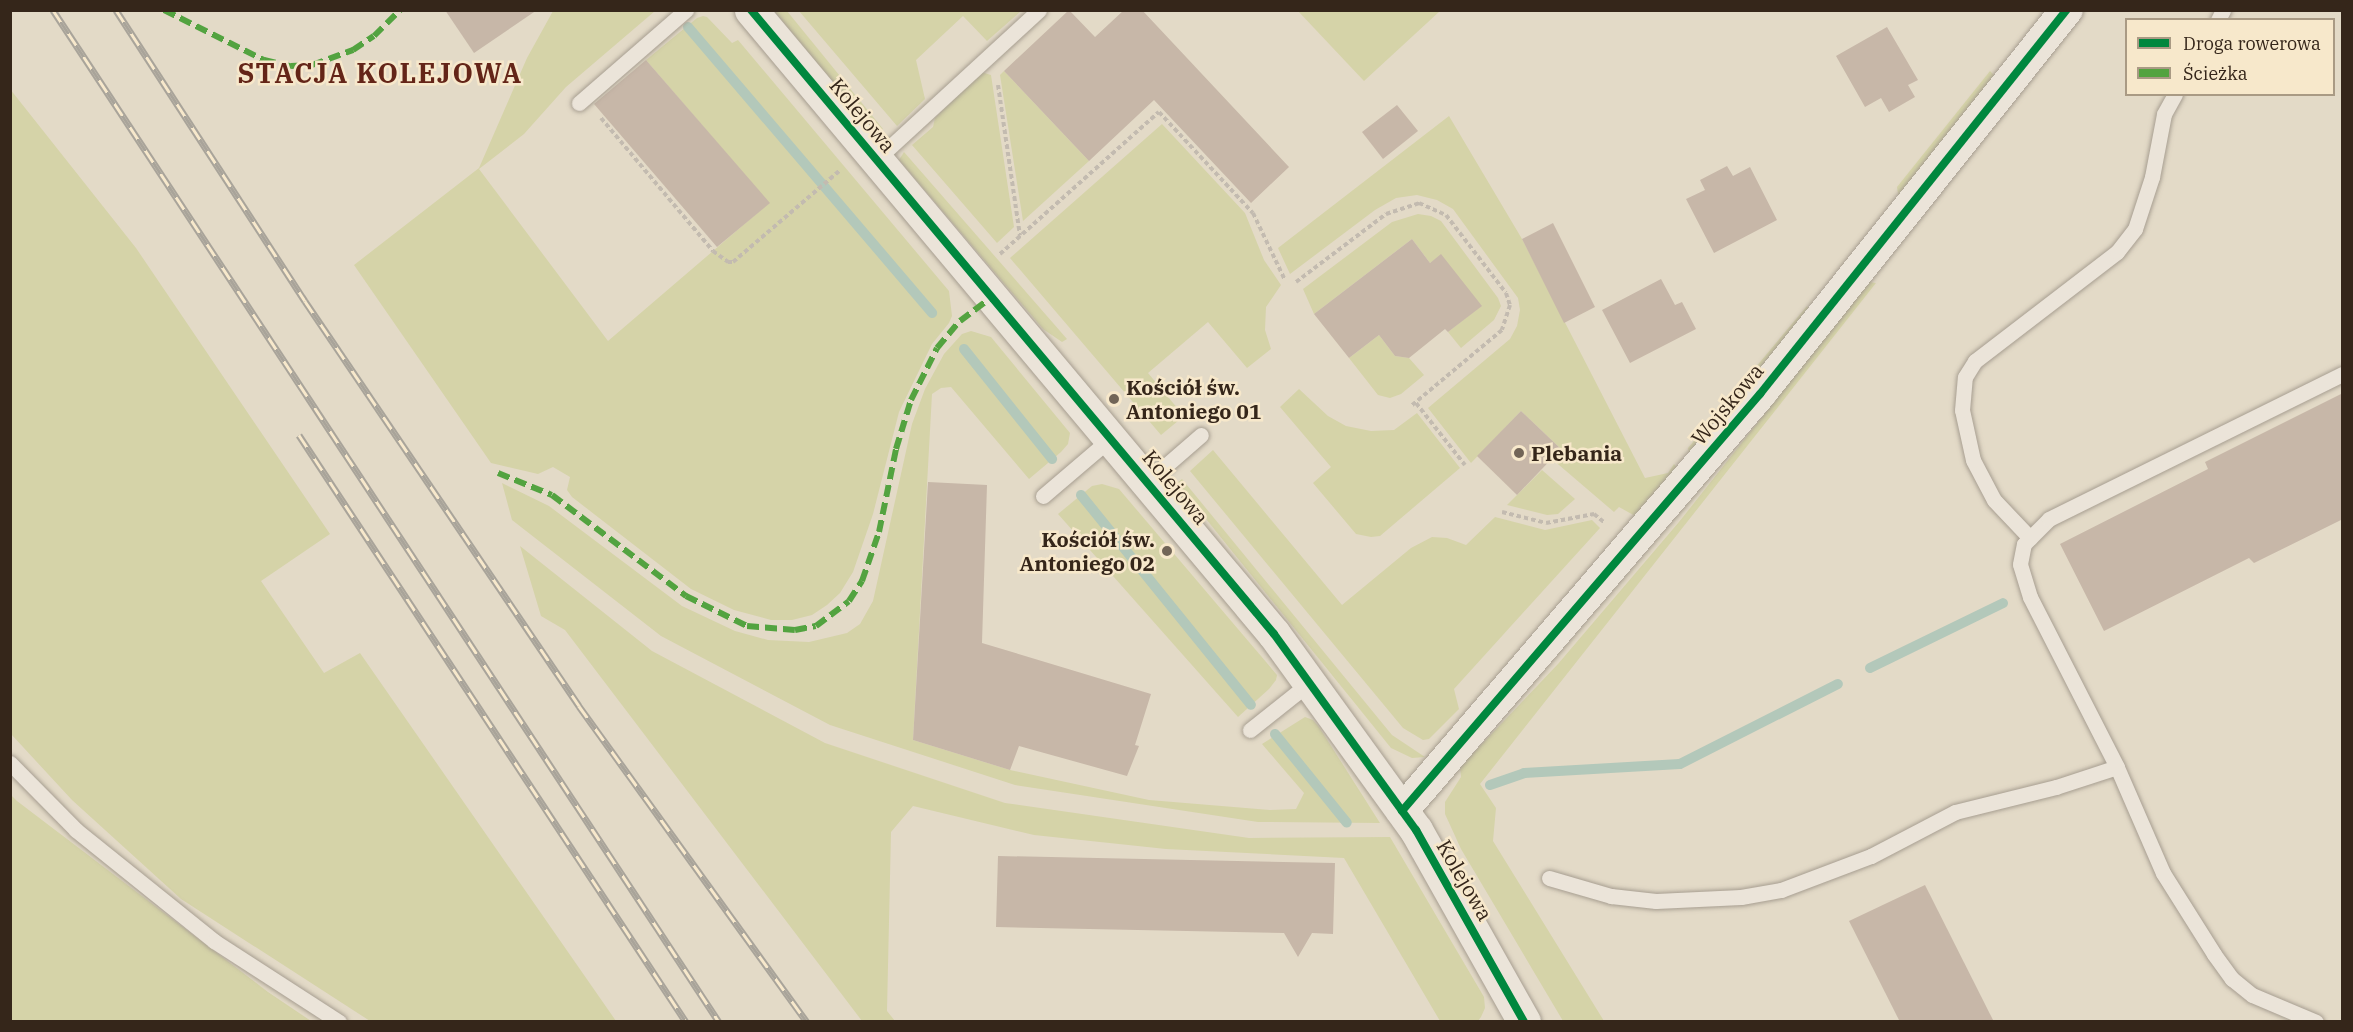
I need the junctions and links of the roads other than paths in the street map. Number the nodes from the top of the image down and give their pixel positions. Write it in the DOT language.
graph roads {
  1 [pos="686,10"];
  2 [pos="751,10"];
  3 [pos="1039,10"];
  4 [pos="2067,10"];
  5 [pos="2174,96"];
  6 [pos="582,101"];
  7 [pos="877,159"];
  8 [pos="2343,374"];
  9 [pos="1201,435"];
  10 [pos="1111,438"];
  11 [pos="1148,481"];
  12 [pos="1043,496"];
  13 [pos="2030,538"];
  14 [pos="1309,683"];
  15 [pos="1250,730"];
  16 [pos="10,763"];
  17 [pos="2117,766"];
  18 [pos="1402,811"];
  19 [pos="1549,878"];
  20 [pos="339,1022"];
  21 [pos="1524,1022"];
  22 [pos="2316,1022"];
  1 -- 6 [label="lane"];
  2 -- 7 [label="street, Kolejowa"];
  3 -- 7 [label="lane"];
  4 -- 18 [label="street, Wojskowa"];
  5 -- 13 [label="lane"];
  7 -- 10 [label="street, Kolejowa"];
  8 -- 13 [label="lane"];
  9 -- 11 [label="lane"];
  10 -- 11 [label="street, Kolejowa"];
  10 -- 12 [label="lane"];
  11 -- 14 [label="street, Kolejowa"];
  13 -- 17 [label="lane"];
  14 -- 15 [label="lane"];
  14 -- 18 [label="street, Kolejowa"];
  16 -- 20 [label="lane"];
  17 -- 19 [label="lane"];
  17 -- 22 [label="lane"];
  18 -- 21 [label="street, Kolejowa"];
}
